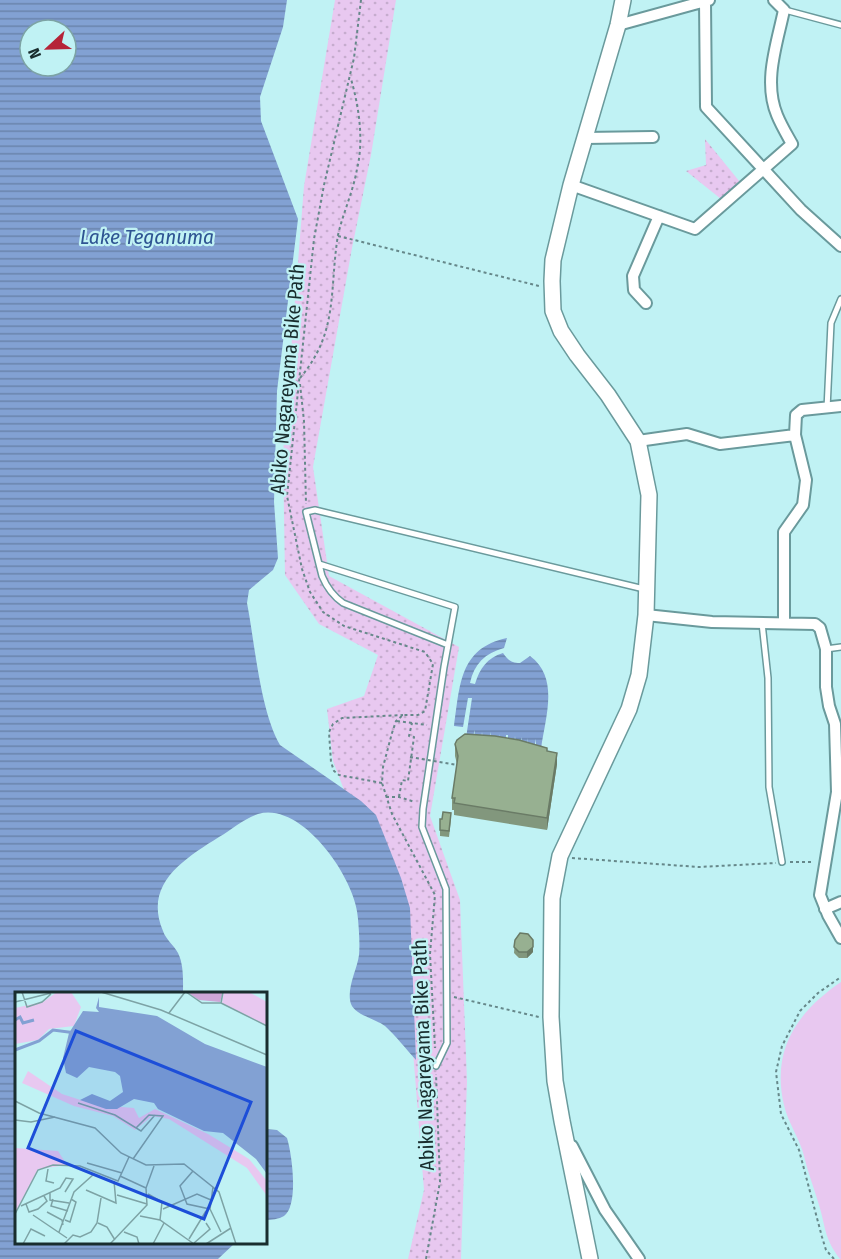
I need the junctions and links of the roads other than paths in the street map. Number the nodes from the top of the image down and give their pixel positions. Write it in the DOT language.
graph roads {
  1 [pos="623,0"];
  2 [pos="774,0"];
  3 [pos="707,1"];
  4 [pos="784,10"];
  5 [pos="618,25"];
  6 [pos="841,25"];
  7 [pos="653,137"];
  8 [pos="585,138"];
  9 [pos="765,169"];
  10 [pos="571,185"];
  11 [pos="659,216"];
  12 [pos="841,246"];
  13 [pos="841,299"];
  14 [pos="646,303"];
  15 [pos="841,406"];
  16 [pos="827,409"];
  17 [pos="795,435"];
  18 [pos="638,441"];
  19 [pos="319,564"];
  20 [pos="646,590"];
  21 [pos="646,615"];
  22 [pos="762,623"];
  23 [pos="784,623"];
  24 [pos="448,645"];
  25 [pos="841,647"];
  26 [pos="826,649"];
  27 [pos="839,792"];
  28 [pos="782,862"];
  29 [pos="841,902"];
  30 [pos="825,909"];
  31 [pos="841,938"];
  32 [pos="436,1066"];
  33 [pos="562,1121"];
  34 [pos="590,1259"];
  35 [pos="639,1259"];
  1 -- 5 [label="street"];
  2 -- 4 [label="street"];
  3 -- 5 [label="street"];
  3 -- 9 [label="street"];
  4 -- 6 [label="lane"];
  4 -- 9 [label="street"];
  5 -- 8 [label="street"];
  7 -- 8 [label="street"];
  8 -- 10 [label="street"];
  9 -- 11 [label="street"];
  9 -- 12 [label="street"];
  10 -- 11 [label="street"];
  10 -- 18 [label="street"];
  11 -- 14 [label="street"];
  13 -- 16 [label="lane"];
  15 -- 16 [label="street"];
  16 -- 17 [label="street"];
  17 -- 18 [label="street"];
  17 -- 23 [label="street"];
  18 -- 20 [label="street"];
  19 -- 20 [label="lane"];
  19 -- 24 [label="lane"];
  19 -- 24 [label="lane"];
  20 -- 21 [label="street"];
  21 -- 22 [label="street"];
  21 -- 33 [label="street"];
  22 -- 23 [label="street"];
  22 -- 28 [label="lane"];
  23 -- 26 [label="street"];
  24 -- 32 [label="lane"];
  25 -- 26 [label="lane"];
  26 -- 27 [label="street"];
  27 -- 30 [label="street"];
  29 -- 30 [label="street"];
  30 -- 31 [label="street"];
  33 -- 34 [label="street"];
  33 -- 35 [label="street"];
}
